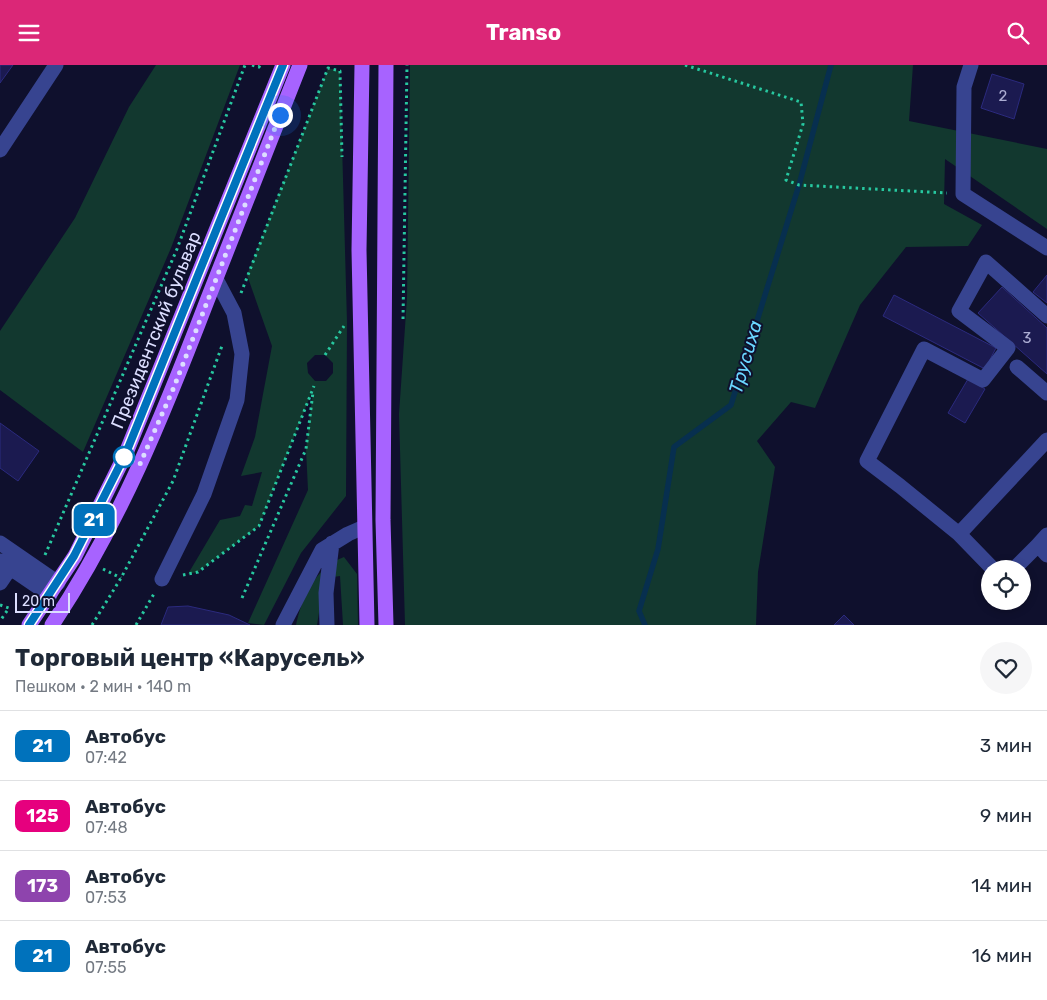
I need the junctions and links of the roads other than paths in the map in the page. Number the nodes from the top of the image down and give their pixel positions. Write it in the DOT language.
graph roads {
  1 [pos="56,65"];
  2 [pos="283,65"];
  3 [pos="300,65"];
  4 [pos="362,65"];
  5 [pos="386,65"];
  6 [pos="971,65"];
  7 [pos="0,150"];
  8 [pos="1047,248"];
  9 [pos="216,279"];
  10 [pos="1047,317"];
  11 [pos="1017,367"];
  12 [pos="1047,393"];
  13 [pos="1047,440"];
  14 [pos="364,527"];
  15 [pos="959,534"];
  16 [pos="0,543"];
  17 [pos="332,543"];
  18 [pos="1044,545"];
  19 [pos="984,560"];
  20 [pos="1025,560"];
  21 [pos="10,562"];
  22 [pos="162,579"];
  23 [pos="0,583"];
  24 [pos="54,589"];
  25 [pos="69,600"];
  26 [pos="29,625"];
  27 [pos="52,625"];
  28 [pos="283,625"];
  29 [pos="327,625"];
  30 [pos="366,625"];
  31 [pos="386,625"];
  1 -- 7 [label="street"];
  2 -- 24 [label="main road, Президентский бульвар"];
  3 -- 9 [label="main road, Президентский бульвар"];
  4 -- 14 [label="main road"];
  5 -- 31 [label="main road"];
  6 -- 8 [label="street"];
  9 -- 22 [label="street"];
  9 -- 25 [label="main road, Президентский бульвар"];
  10 -- 15 [label="street"];
  11 -- 12 [label="street"];
  13 -- 15 [label="street"];
  14 -- 17 [label="street"];
  14 -- 30 [label="main road"];
  15 -- 19 [label="street"];
  16 -- 21 [label="street"];
  17 -- 28 [label="street"];
  17 -- 29 [label="street"];
  18 -- 20 [label="street"];
  21 -- 23 [label="street"];
  21 -- 24 [label="street"];
  24 -- 25 [label="main road"];
  24 -- 26 [label="main road, Президентский бульвар"];
  25 -- 27 [label="main road, Президентский бульвар"];
}
